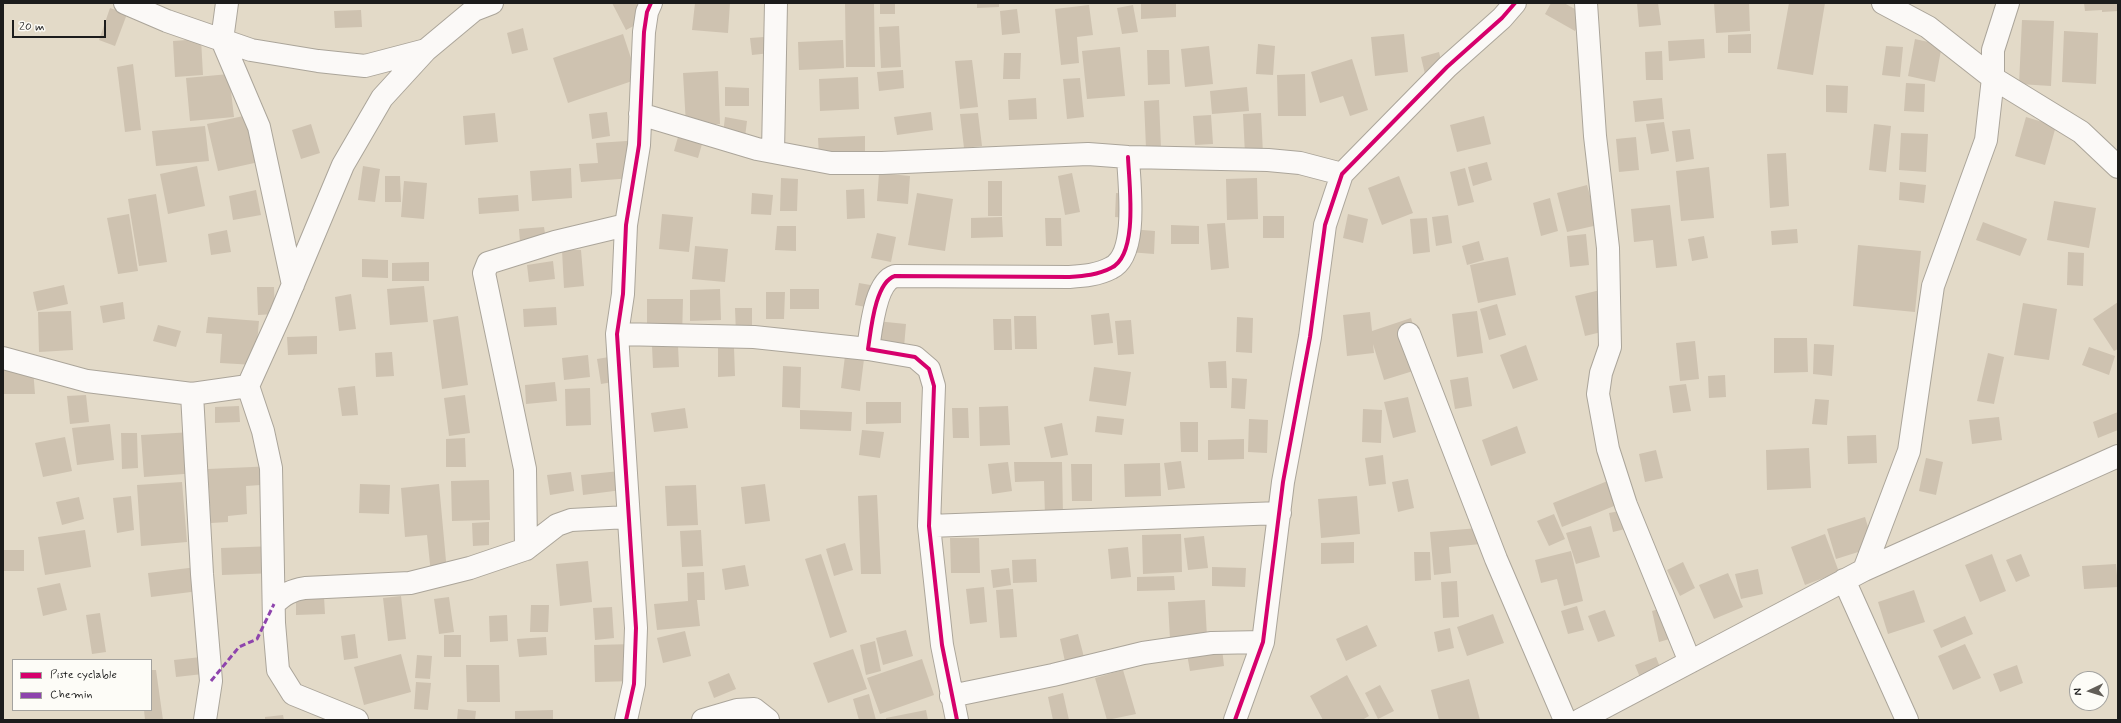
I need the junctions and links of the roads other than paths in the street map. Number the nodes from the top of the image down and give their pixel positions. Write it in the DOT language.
graph roads {
  1 [pos="125,3"];
  2 [pos="227,3"];
  3 [pos="492,3"];
  4 [pos="651,3"];
  5 [pos="776,3"];
  6 [pos="1515,3"];
  7 [pos="1586,3"];
  8 [pos="1883,3"];
  9 [pos="2008,3"];
  10 [pos="222,40"];
  11 [pos="426,50"];
  12 [pos="1993,78"];
  13 [pos="640,114"];
  14 [pos="773,152"];
  15 [pos="1128,157"];
  16 [pos="2118,167"];
  17 [pos="1342,174"];
  18 [pos="626,225"];
  19 [pos="293,285"];
  20 [pos="617,334"];
  21 [pos="1409,334"];
  22 [pos="868,349"];
  23 [pos="3,358"];
  24 [pos="248,386"];
  25 [pos="192,394"];
  26 [pos="2118,456"];
  27 [pos="1280,513"];
  28 [pos="628,517"];
  29 [pos="929,526"];
  30 [pos="526,549"];
  31 [pos="1864,570"];
  32 [pos="1844,580"];
  33 [pos="274,604"];
  34 [pos="1263,642"];
  35 [pos="1690,662"];
  36 [pos="951,696"];
  37 [pos="205,720"];
  38 [pos="357,720"];
  39 [pos="626,720"];
  40 [pos="703,720"];
  41 [pos="768,720"];
  42 [pos="957,720"];
  43 [pos="1235,720"];
  44 [pos="1564,720"];
  45 [pos="1580,720"];
  46 [pos="1907,720"];
  1 -- 10 [label="street"];
  2 -- 10 [label="street"];
  3 -- 11 [label="street"];
  4 -- 13 [label="street"];
  5 -- 14 [label="street"];
  6 -- 17 [label="street"];
  7 -- 35 [label="street"];
  8 -- 12 [label="street"];
  9 -- 12 [label="street"];
  10 -- 11 [label="street"];
  10 -- 19 [label="street"];
  11 -- 19 [label="street"];
  12 -- 16 [label="street"];
  12 -- 31 [label="street"];
  13 -- 14 [label="street"];
  13 -- 18 [label="street"];
  14 -- 15 [label="street"];
  15 -- 17 [label="street"];
  15 -- 22 [label="street"];
  17 -- 27 [label="street"];
  18 -- 20 [label="street"];
  18 -- 30 [label="street"];
  19 -- 24 [label="street"];
  20 -- 22 [label="street"];
  20 -- 28 [label="street"];
  21 -- 44 [label="street"];
  22 -- 29 [label="street"];
  23 -- 25 [label="street"];
  24 -- 25 [label="street"];
  24 -- 33 [label="street"];
  25 -- 37 [label="street"];
  26 -- 31 [label="street"];
  27 -- 29 [label="street"];
  27 -- 34 [label="street"];
  28 -- 30 [label="street"];
  28 -- 39 [label="street"];
  29 -- 36 [label="street"];
  30 -- 33 [label="street"];
  31 -- 32 [label="street"];
  32 -- 35 [label="street"];
  32 -- 46 [label="street"];
  33 -- 38 [label="street"];
  34 -- 36 [label="street"];
  34 -- 43 [label="street"];
  35 -- 45 [label="street"];
  36 -- 42 [label="street"];
  40 -- 41 [label="street"];
}
